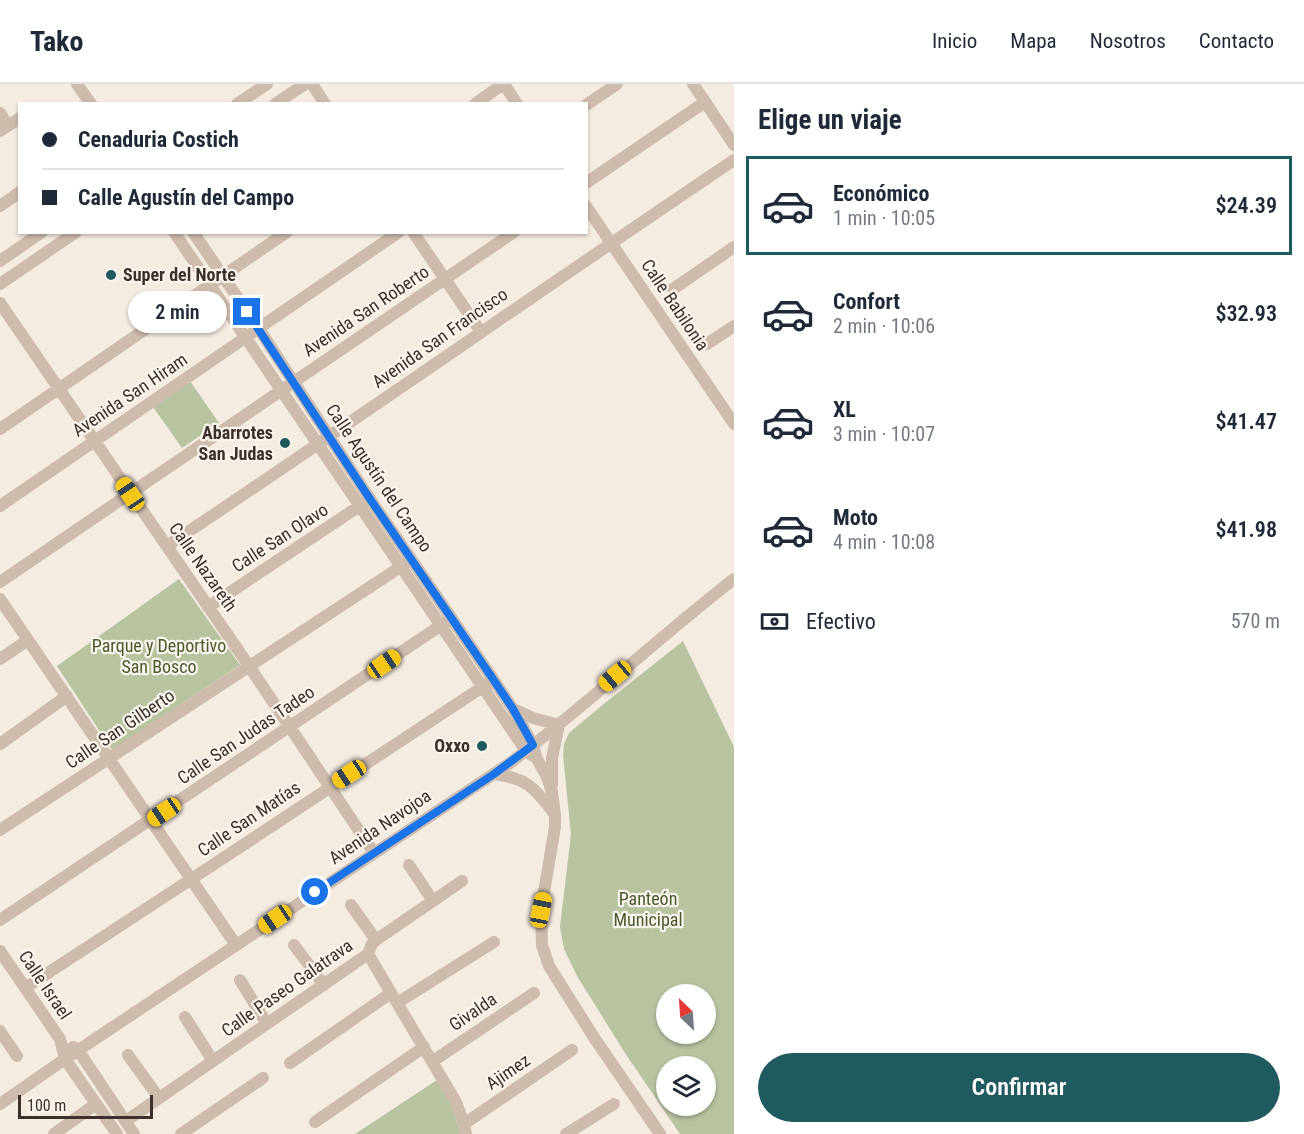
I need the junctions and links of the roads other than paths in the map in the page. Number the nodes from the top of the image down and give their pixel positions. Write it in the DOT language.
graph roads {
  1 [pos="77,84"];
  2 [pos="267,84"];
  3 [pos="305,84"];
  4 [pos="312,84"];
  5 [pos="503,84"];
  6 [pos="617,84"];
  7 [pos="693,84"];
  8 [pos="90,102"];
  9 [pos="240,102"];
  10 [pos="278,102"];
  11 [pos="324,102"];
  12 [pos="478,102"];
  13 [pos="516,102"];
  14 [pos="705,102"];
  15 [pos="588,104"];
  16 [pos="0,113"];
  17 [pos="18,119"];
  18 [pos="4,128"];
  19 [pos="734,145"];
  20 [pos="734,160"];
  21 [pos="588,182"];
  22 [pos="18,193"];
  23 [pos="0,206"];
  24 [pos="588,209"];
  25 [pos="39,234"];
  26 [pos="73,234"];
  27 [pos="175,234"];
  28 [pos="194,234"];
  29 [pos="284,234"];
  30 [pos="396,234"];
  31 [pos="414,234"];
  32 [pos="511,234"];
  33 [pos="611,243"];
  34 [pos="734,247"];
  35 [pos="0,261"];
  36 [pos="224,277"];
  37 [pos="445,280"];
  38 [pos="0,284"];
  39 [pos="210,286"];
  40 [pos="673,289"];
  41 [pos="0,303"];
  42 [pos="734,326"];
  43 [pos="259,329"];
  44 [pos="481,332"];
  45 [pos="246,338"];
  46 [pos="707,344"];
  47 [pos="293,382"];
  48 [pos="59,389"];
  49 [pos="281,391"];
  50 [pos="734,424"];
  51 [pos="0,429"];
  52 [pos="330,437"];
  53 [pos="94,441"];
  54 [pos="318,445"];
  55 [pos="130,494"];
  56 [pos="366,503"];
  57 [pos="0,506"];
  58 [pos="167,546"];
  59 [pos="406,563"];
  60 [pos="734,579"];
  61 [pos="0,582"];
  62 [pos="0,599"];
  63 [pos="208,606"];
  64 [pos="452,618"];
  65 [pos="441,626"];
  66 [pos="28,640"];
  67 [pos="0,659"];
  68 [pos="249,666"];
  69 [pos="488,683"];
  70 [pos="67,696"];
  71 [pos="513,709"];
  72 [pos="559,725"];
  73 [pos="289,727"];
  74 [pos="0,744"];
  75 [pos="530,748"];
  76 [pos="108,759"];
  77 [pos="494,774"];
  78 [pos="330,786"];
  79 [pos="552,792"];
  80 [pos="555,815"];
  81 [pos="150,820"];
  82 [pos="0,830"];
  83 [pos="374,853"];
  84 [pos="409,865"];
  85 [pos="190,880"];
  86 [pos="462,881"];
  87 [pos="433,902"];
  88 [pos="351,904"];
  89 [pos="0,920"];
  90 [pos="376,940"];
  91 [pos="494,942"];
  92 [pos="236,945"];
  93 [pos="294,945"];
  94 [pos="0,951"];
  95 [pos="368,954"];
  96 [pos="240,980"];
  97 [pos="324,985"];
  98 [pos="25,988"];
  99 [pos="534,993"];
  100 [pos="394,998"];
  101 [pos="185,1017"];
  102 [pos="267,1024"];
  103 [pos="1,1033"];
  104 [pos="60,1039"];
  105 [pos="424,1047"];
  106 [pos="78,1050"];
  107 [pos="572,1050"];
  108 [pos="128,1055"];
  109 [pos="17,1056"];
  110 [pos="65,1059"];
  111 [pos="433,1061"];
  112 [pos="213,1062"];
  113 [pos="290,1063"];
  114 [pos="263,1078"];
  115 [pos="159,1098"];
  116 [pos="0,1104"];
  117 [pos="96,1104"];
  118 [pos="614,1104"];
  119 [pos="126,1121"];
  120 [pos="315,1122"];
  121 [pos="465,1129"];
  122 [pos="54,1134"];
  123 [pos="117,1134"];
  124 [pos="135,1134"];
  125 [pos="181,1134"];
  126 [pos="566,1134"];
  127 [pos="660,1134"];
  1 -- 8 [label="street"];
  2 -- 9 [label="street"];
  3 -- 10 [label="street"];
  4 -- 11 [label="street"];
  5 -- 12 [label="street"];
  5 -- 13 [label="street"];
  6 -- 15 [label="street"];
  7 -- 14 [label="street"];
  14 -- 19 [label="street"];
  14 -- 21 [label="street"];
  16 -- 18 [label="street"];
  17 -- 18 [label="street"];
  20 -- 33 [label="street, Avenida San Francisco"];
  22 -- 23 [label="street"];
  24 -- 33 [label="street, Calle Babilonia"];
  25 -- 35 [label="street"];
  26 -- 38 [label="street"];
  27 -- 39 [label="street, Calle Agustín del Campo"];
  28 -- 36 [label="street, Calle Agustín del Campo"];
  29 -- 36 [label="street"];
  30 -- 43 [label="street, Avenida San Hiram"];
  31 -- 37 [label="street"];
  32 -- 37 [label="street, Avenida San Roberto"];
  33 -- 44 [label="street, Avenida San Francisco"];
  33 -- 50 [label="street, Calle Babilonia"];
  34 -- 40 [label="street"];
  36 -- 39 [label="street"];
  36 -- 43 [label="street, Calle Agustín del Campo"];
  37 -- 44 [label="street"];
  37 -- 47 [label="street, Avenida San Roberto"];
  39 -- 45 [label="street, Calle Agustín del Campo"];
  39 -- 48 [label="street"];
  41 -- 48 [label="street, Calle Nazareth"];
  42 -- 46 [label="street"];
  43 -- 45 [label="street, Avenida San Hiram"];
  43 -- 47 [label="street, Calle Agustín del Campo"];
  44 -- 52 [label="street, Avenida San Francisco"];
  45 -- 49 [label="street, Calle Agustín del Campo"];
  45 -- 53 [label="street, Avenida San Hiram"];
  47 -- 49 [label="street, Avenida San Roberto"];
  47 -- 52 [label="street, Calle Agustín del Campo"];
  48 -- 51 [label="street"];
  48 -- 53 [label="street, Calle Nazareth"];
  49 -- 54 [label="street, Calle Agustín del Campo"];
  49 -- 55 [label="street, Avenida San Roberto"];
  52 -- 54 [label="street, Avenida San Francisco"];
  52 -- 56 [label="street, Calle Agustín del Campo"];
  53 -- 55 [label="street, Calle Nazareth"];
  53 -- 57 [label="street, Avenida San Hiram"];
  54 -- 56 [label="street, Calle Agustín del Campo"];
  54 -- 58 [label="street, Avenida San Francisco"];
  55 -- 58 [label="street, Calle Nazareth"];
  55 -- 61 [label="street, Avenida San Roberto"];
  56 -- 59 [label="street, Calle Agustín del Campo"];
  56 -- 63 [label="street, Calle San Olavo"];
  58 -- 63 [label="street, Calle Nazareth"];
  59 -- 64 [label="street, Calle Agustín del Campo"];
  59 -- 65 [label="street, Calle Agustín del Campo"];
  59 -- 68 [label="street, Calle San Gilberto"];
  60 -- 72 [label="street, Avenida Navojoa"];
  62 -- 66 [label="street"];
  63 -- 68 [label="street, Calle Nazareth"];
  64 -- 65 [label="street, Calle San Judas Tadeo"];
  64 -- 69 [label="street, Calle Agustín del Campo"];
  65 -- 69 [label="street, Calle Agustín del Campo"];
  65 -- 73 [label="street, Calle San Judas Tadeo"];
  66 -- 67 [label="street"];
  66 -- 70 [label="street"];
  68 -- 73 [label="street, Calle Nazareth"];
  68 -- 76 [label="street, Calle San Gilberto"];
  69 -- 71 [label="street, Calle Agustín del Campo"];
  69 -- 75 [label="street, Calle Agustín del Campo"];
  69 -- 78 [label="street, Calle San Matías"];
  70 -- 74 [label="street"];
  70 -- 76 [label="street"];
  71 -- 72 [label="street"];
  71 -- 75 [label="street, Calle Agustín del Campo"];
  72 -- 75 [label="street, Avenida Navojoa"];
  72 -- 79 [label="street"];
  73 -- 78 [label="street, Calle Nazareth"];
  73 -- 81 [label="street, Calle San Judas Tadeo"];
  75 -- 77 [label="street, Avenida Navojoa"];
  75 -- 79 [label="street"];
  76 -- 81 [label="street"];
  76 -- 82 [label="street, Calle San Gilberto"];
  77 -- 80 [label="street"];
  77 -- 83 [label="street, Avenida Navojoa"];
  78 -- 83 [label="street, Calle Nazareth"];
  78 -- 85 [label="street, Calle San Matías"];
  79 -- 80 [label="street"];
  80 -- 127 [label="street"];
  81 -- 85 [label="street"];
  81 -- 89 [label="street, Calle San Judas Tadeo"];
  83 -- 92 [label="street, Avenida Navojoa"];
  84 -- 87 [label="street"];
  85 -- 92 [label="street"];
  85 -- 98 [label="street, Calle San Matías"];
  86 -- 87 [label="street, Calle Paseo Galatrava"];
  87 -- 90 [label="street, Calle Paseo Galatrava"];
  88 -- 90 [label="street"];
  90 -- 95 [label="street, Calle Paseo Galatrava"];
  91 -- 100 [label="street"];
  92 -- 106 [label="street, Avenida Navojoa"];
  93 -- 97 [label="street"];
  94 -- 98 [label="street, Calle Israel"];
  95 -- 97 [label="street, Calle Paseo Galatrava"];
  95 -- 100 [label="street"];
  96 -- 102 [label="street"];
  97 -- 102 [label="street, Calle Paseo Galatrava"];
  98 -- 104 [label="street, Calle Israel"];
  99 -- 111 [label="street, Givalda"];
  100 -- 105 [label="street"];
  100 -- 113 [label="street"];
  101 -- 112 [label="street"];
  102 -- 112 [label="street, Calle Paseo Galatrava"];
  103 -- 109 [label="street"];
  104 -- 106 [label="street, Calle Israel"];
  104 -- 110 [label="street, Calle Israel"];
  105 -- 111 [label="street"];
  105 -- 120 [label="street"];
  106 -- 110 [label="street, Avenida Navojoa"];
  106 -- 119 [label="street"];
  107 -- 121 [label="street, Ajimez"];
  108 -- 115 [label="street"];
  110 -- 116 [label="street, Avenida Navojoa"];
  110 -- 117 [label="street"];
  111 -- 121 [label="street"];
  112 -- 115 [label="street, Calle Paseo Galatrava"];
  114 -- 125 [label="street"];
  115 -- 119 [label="street, Calle Paseo Galatrava"];
  117 -- 122 [label="street"];
  117 -- 123 [label="street"];
  118 -- 126 [label="street"];
  119 -- 124 [label="street"];
}
